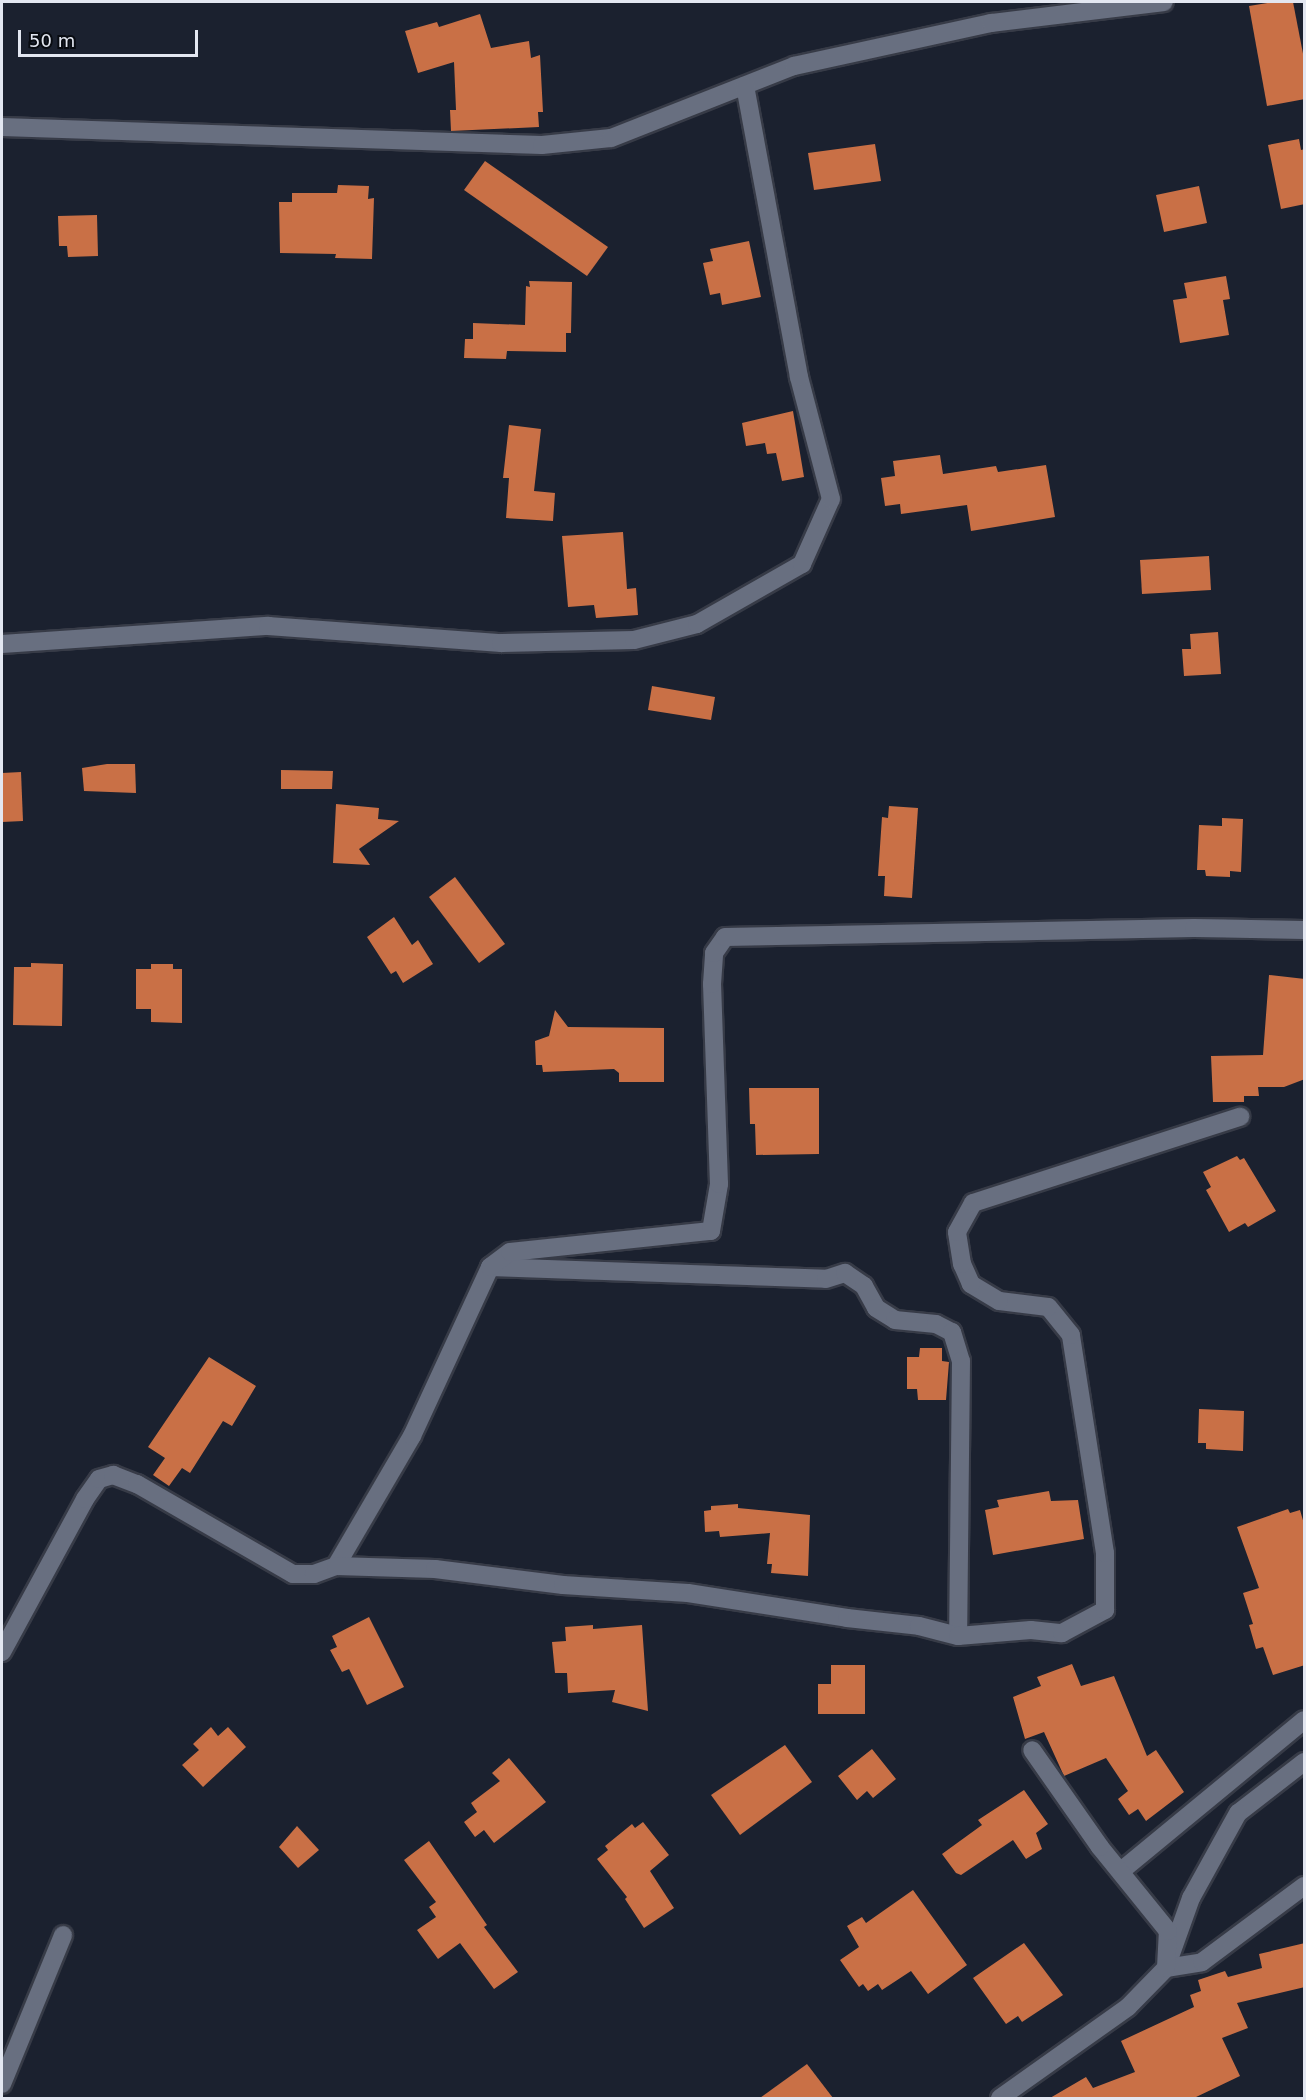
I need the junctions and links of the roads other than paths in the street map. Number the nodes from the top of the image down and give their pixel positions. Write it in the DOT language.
graph roads {
  1 [pos="1164,2"];
  2 [pos="745,86"];
  3 [pos="2,128"];
  4 [pos="2,644"];
  5 [pos="1305,930"];
  6 [pos="1240,1117"];
  7 [pos="490,1267"];
  8 [pos="336,1566"];
  9 [pos="958,1636"];
  10 [pos="2,1652"];
  11 [pos="1305,1720"];
  12 [pos="1032,1750"];
  13 [pos="1305,1762"];
  14 [pos="1121,1871"];
  15 [pos="1305,1886"];
  16 [pos="63,1935"];
  17 [pos="1166,1968"];
  18 [pos="2,2084"];
  19 [pos="1000,2098"];
  1 -- 2 [label="street"];
  2 -- 3 [label="street"];
  2 -- 4 [label="street"];
  5 -- 7 [label="street"];
  6 -- 9 [label="street"];
  7 -- 8 [label="street"];
  7 -- 9 [label="street"];
  8 -- 9 [label="street"];
  8 -- 10 [label="street"];
  11 -- 14 [label="street"];
  12 -- 14 [label="street"];
  13 -- 17 [label="street"];
  14 -- 17 [label="street"];
  15 -- 17 [label="street"];
  16 -- 18 [label="street"];
  17 -- 19 [label="street"];
}
